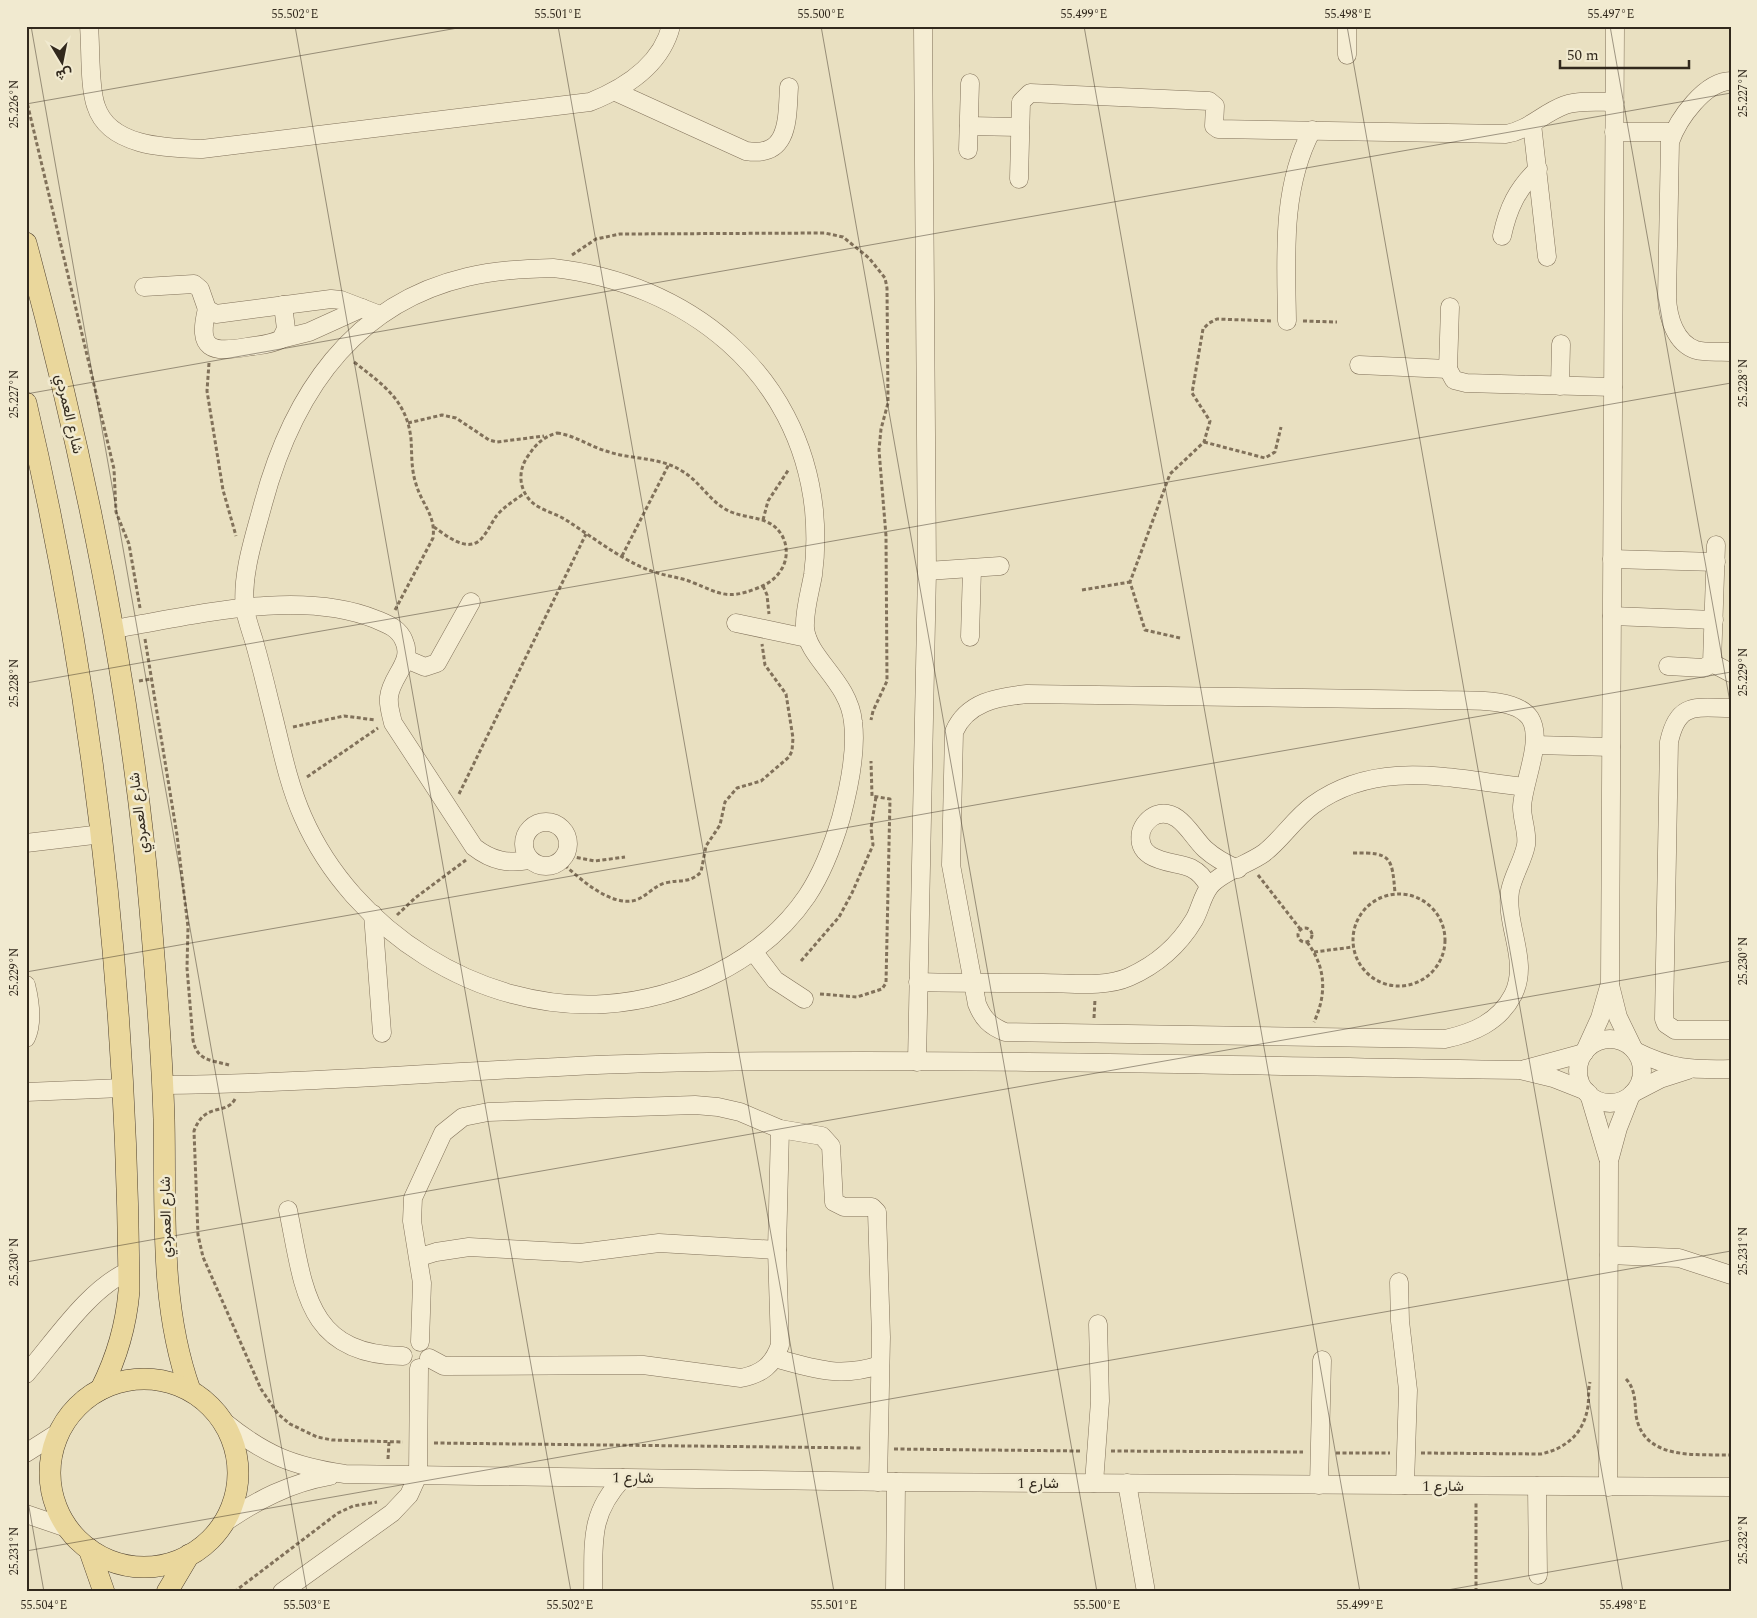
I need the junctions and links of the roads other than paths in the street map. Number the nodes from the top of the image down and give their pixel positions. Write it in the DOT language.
graph roads {
  1 [pos="89,26"];
  2 [pos="671,26"];
  3 [pos="924,26"];
  4 [pos="1347,26"];
  5 [pos="1615,26"];
  6 [pos="1347,55"];
  7 [pos="1731,81"];
  8 [pos="970,83"];
  9 [pos="789,87"];
  10 [pos="616,92"];
  11 [pos="1615,102"];
  12 [pos="1532,124"];
  13 [pos="969,126"];
  14 [pos="1020,127"];
  15 [pos="1312,130"];
  16 [pos="1614,132"];
  17 [pos="1673,132"];
  18 [pos="968,150"];
  19 [pos="1538,169"];
  20 [pos="1019,179"];
  21 [pos="1502,236"];
  22 [pos="26,243"];
  23 [pos="1548,257"];
  24 [pos="144,287"];
  25 [pos="283,305"];
  26 [pos="1450,307"];
  27 [pos="362,308"];
  28 [pos="207,309"];
  29 [pos="380,315"];
  30 [pos="1287,321"];
  31 [pos="281,339"];
  32 [pos="1561,344"];
  33 [pos="1731,352"];
  34 [pos="1359,365"];
  35 [pos="1448,369"];
  36 [pos="1560,386"];
  37 [pos="1613,387"];
  38 [pos="26,403"];
  39 [pos="1716,544"];
  40 [pos="1612,559"];
  41 [pos="1716,562"];
  42 [pos="1000,566"];
  43 [pos="972,569"];
  44 [pos="927,571"];
  45 [pos="471,602"];
  46 [pos="245,609"];
  47 [pos="1612,616"];
  48 [pos="1714,620"];
  49 [pos="736,623"];
  50 [pos="113,629"];
  51 [pos="970,637"];
  52 [pos="807,638"];
  53 [pos="406,660"];
  54 [pos="1712,663"];
  55 [pos="1668,666"];
  56 [pos="1731,673"];
  57 [pos="1731,708"];
  58 [pos="1535,745"];
  59 [pos="1611,746"];
  60 [pos="1525,787"];
  61 [pos="102,834"];
  62 [pos="26,843"];
  63 [pos="530,860"];
  64 [pos="1243,866"];
  65 [pos="1209,887"];
  66 [pos="373,914"];
  67 [pos="753,951"];
  68 [pos="918,982"];
  69 [pos="1610,982"];
  70 [pos="972,983"];
  71 [pos="26,986"];
  72 [pos="804,999"];
  73 [pos="1731,1030"];
  74 [pos="382,1033"];
  75 [pos="26,1038"];
  76 [pos="1634,1049"];
  77 [pos="1585,1052"];
  78 [pos="917,1062"];
  79 [pos="1731,1069"];
  80 [pos="1520,1070"];
  81 [pos="1689,1070"];
  82 [pos="163,1086"];
  83 [pos="122,1088"];
  84 [pos="26,1092"];
  85 [pos="1587,1092"];
  86 [pos="1632,1094"];
  87 [pos="780,1129"];
  88 [pos="1609,1161"];
  89 [pos="288,1210"];
  90 [pos="777,1250"];
  91 [pos="1609,1255"];
  92 [pos="420,1257"];
  93 [pos="129,1272"];
  94 [pos="1731,1275"];
  95 [pos="1399,1282"];
  96 [pos="1098,1324"];
  97 [pos="420,1342"];
  98 [pos="403,1356"];
  99 [pos="775,1358"];
  100 [pos="1322,1360"];
  101 [pos="424,1363"];
  102 [pos="880,1365"];
  103 [pos="26,1374"];
  104 [pos="101,1389"];
  105 [pos="190,1390"];
  106 [pos="223,1421"];
  107 [pos="59,1432"];
  108 [pos="26,1453"];
  109 [pos="344,1474"];
  110 [pos="418,1475"];
  111 [pos="623,1478"];
  112 [pos="878,1482"];
  113 [pos="896,1482"];
  114 [pos="1094,1483"];
  115 [pos="1127,1484"];
  116 [pos="1319,1485"];
  117 [pos="1405,1485"];
  118 [pos="1536,1486"];
  119 [pos="1608,1486"];
  120 [pos="1731,1487"];
  121 [pos="26,1514"];
  122 [pos="224,1523"];
  123 [pos="68,1528"];
  124 [pos="89,1549"];
  125 [pos="189,1555"];
  126 [pos="1538,1575"];
  127 [pos="104,1592"];
  128 [pos="167,1592"];
  129 [pos="282,1592"];
  130 [pos="593,1592"];
  131 [pos="895,1592"];
  132 [pos="1146,1592"];
  1 -- 10 [label="street"];
  2 -- 10 [label="street"];
  3 -- 44 [label="street"];
  4 -- 6 [label="street"];
  5 -- 11 [label="street"];
  7 -- 17 [label="street"];
  8 -- 13 [label="street"];
  9 -- 10 [label="street"];
  11 -- 12 [label="street"];
  11 -- 16 [label="street"];
  12 -- 15 [label="street"];
  12 -- 19 [label="street"];
  13 -- 14 [label="street"];
  13 -- 18 [label="street"];
  14 -- 15 [label="street"];
  14 -- 20 [label="street"];
  15 -- 30 [label="street"];
  16 -- 17 [label="street"];
  16 -- 37 [label="street"];
  17 -- 33 [label="street"];
  19 -- 21 [label="street"];
  19 -- 23 [label="street"];
  22 -- 50 [label="main road, شارع العمردي"];
  24 -- 28 [label="street"];
  25 -- 27 [label="street"];
  25 -- 28 [label="street"];
  25 -- 31 [label="street"];
  26 -- 35 [label="street"];
  27 -- 29 [label="street"];
  27 -- 31 [label="street"];
  28 -- 31 [label="street"];
  29 -- 46 [label="street"];
  29 -- 52 [label="street"];
  32 -- 36 [label="street"];
  34 -- 35 [label="street"];
  35 -- 36 [label="street"];
  36 -- 37 [label="street"];
  37 -- 40 [label="street"];
  38 -- 61 [label="main road"];
  39 -- 41 [label="street"];
  40 -- 41 [label="street"];
  40 -- 47 [label="street"];
  41 -- 48 [label="street"];
  42 -- 43 [label="street"];
  43 -- 44 [label="street"];
  43 -- 51 [label="street"];
  44 -- 68 [label="street"];
  45 -- 53 [label="street"];
  46 -- 50 [label="street"];
  46 -- 53 [label="street"];
  46 -- 66 [label="street"];
  47 -- 48 [label="street"];
  47 -- 59 [label="street"];
  48 -- 54 [label="street"];
  49 -- 52 [label="street"];
  50 -- 82 [label="main road, شارع العمردي"];
  52 -- 67 [label="street"];
  53 -- 63 [label="street"];
  54 -- 55 [label="street"];
  54 -- 56 [label="street"];
  57 -- 73 [label="street"];
  58 -- 59 [label="street"];
  58 -- 60 [label="street"];
  58 -- 70 [label="street"];
  59 -- 69 [label="street"];
  60 -- 64 [label="street"];
  60 -- 70 [label="street"];
  61 -- 62 [label="street"];
  61 -- 83 [label="main road"];
  63 -- 63 [label="street"];
  64 -- 65 [label="street"];
  64 -- 65 [label="street"];
  65 -- 70 [label="street"];
  66 -- 67 [label="street"];
  66 -- 74 [label="street"];
  67 -- 72 [label="street"];
  68 -- 70 [label="street"];
  68 -- 78 [label="street"];
  69 -- 76 [label="street"];
  69 -- 77 [label="street"];
  71 -- 75 [label="street"];
  76 -- 77 [label="street"];
  76 -- 81 [label="street"];
  76 -- 86 [label="street"];
  77 -- 80 [label="street"];
  77 -- 85 [label="street"];
  78 -- 80 [label="street"];
  78 -- 82 [label="street"];
  79 -- 81 [label="street"];
  80 -- 85 [label="street"];
  81 -- 86 [label="street"];
  82 -- 105 [label="main road, شارع العمردي"];
  83 -- 84 [label="street"];
  83 -- 93 [label="main road"];
  85 -- 86 [label="street"];
  85 -- 88 [label="street"];
  86 -- 88 [label="street"];
  87 -- 90 [label="street"];
  87 -- 92 [label="street"];
  87 -- 102 [label="street"];
  88 -- 91 [label="street"];
  89 -- 98 [label="street"];
  90 -- 92 [label="street"];
  90 -- 99 [label="street"];
  91 -- 94 [label="street"];
  91 -- 119 [label="street"];
  92 -- 97 [label="street"];
  93 -- 103 [label="street"];
  93 -- 104 [label="main road"];
  95 -- 117 [label="street"];
  96 -- 114 [label="street"];
  97 -- 98 [label="street"];
  97 -- 101 [label="street"];
  98 -- 101 [label="street"];
  99 -- 101 [label="street"];
  99 -- 102 [label="street"];
  100 -- 116 [label="street"];
  101 -- 110 [label="street"];
  102 -- 112 [label="street"];
  104 -- 105 [label="main road"];
  104 -- 107 [label="main road"];
  105 -- 106 [label="main road"];
  106 -- 109 [label="street, شارع 1"];
  106 -- 122 [label="main road"];
  107 -- 108 [label="street"];
  107 -- 123 [label="main road"];
  109 -- 110 [label="street, شارع 1"];
  109 -- 122 [label="street, شارع 1"];
  110 -- 111 [label="street, شارع 1"];
  110 -- 129 [label="street"];
  111 -- 112 [label="street, شارع 1"];
  111 -- 130 [label="street"];
  112 -- 113 [label="street, شارع 1"];
  113 -- 114 [label="street, شارع 1"];
  113 -- 131 [label="street"];
  114 -- 115 [label="street, شارع 1"];
  115 -- 116 [label="street, شارع 1"];
  115 -- 132 [label="street"];
  116 -- 117 [label="street, شارع 1"];
  117 -- 118 [label="street, شارع 1"];
  118 -- 119 [label="street, شارع 1"];
  118 -- 126 [label="street"];
  119 -- 120 [label="street, شارع 1"];
  121 -- 123 [label="street"];
  122 -- 125 [label="main road"];
  123 -- 124 [label="main road"];
  124 -- 125 [label="main road"];
  124 -- 127 [label="main road"];
  125 -- 128 [label="main road"];
}
